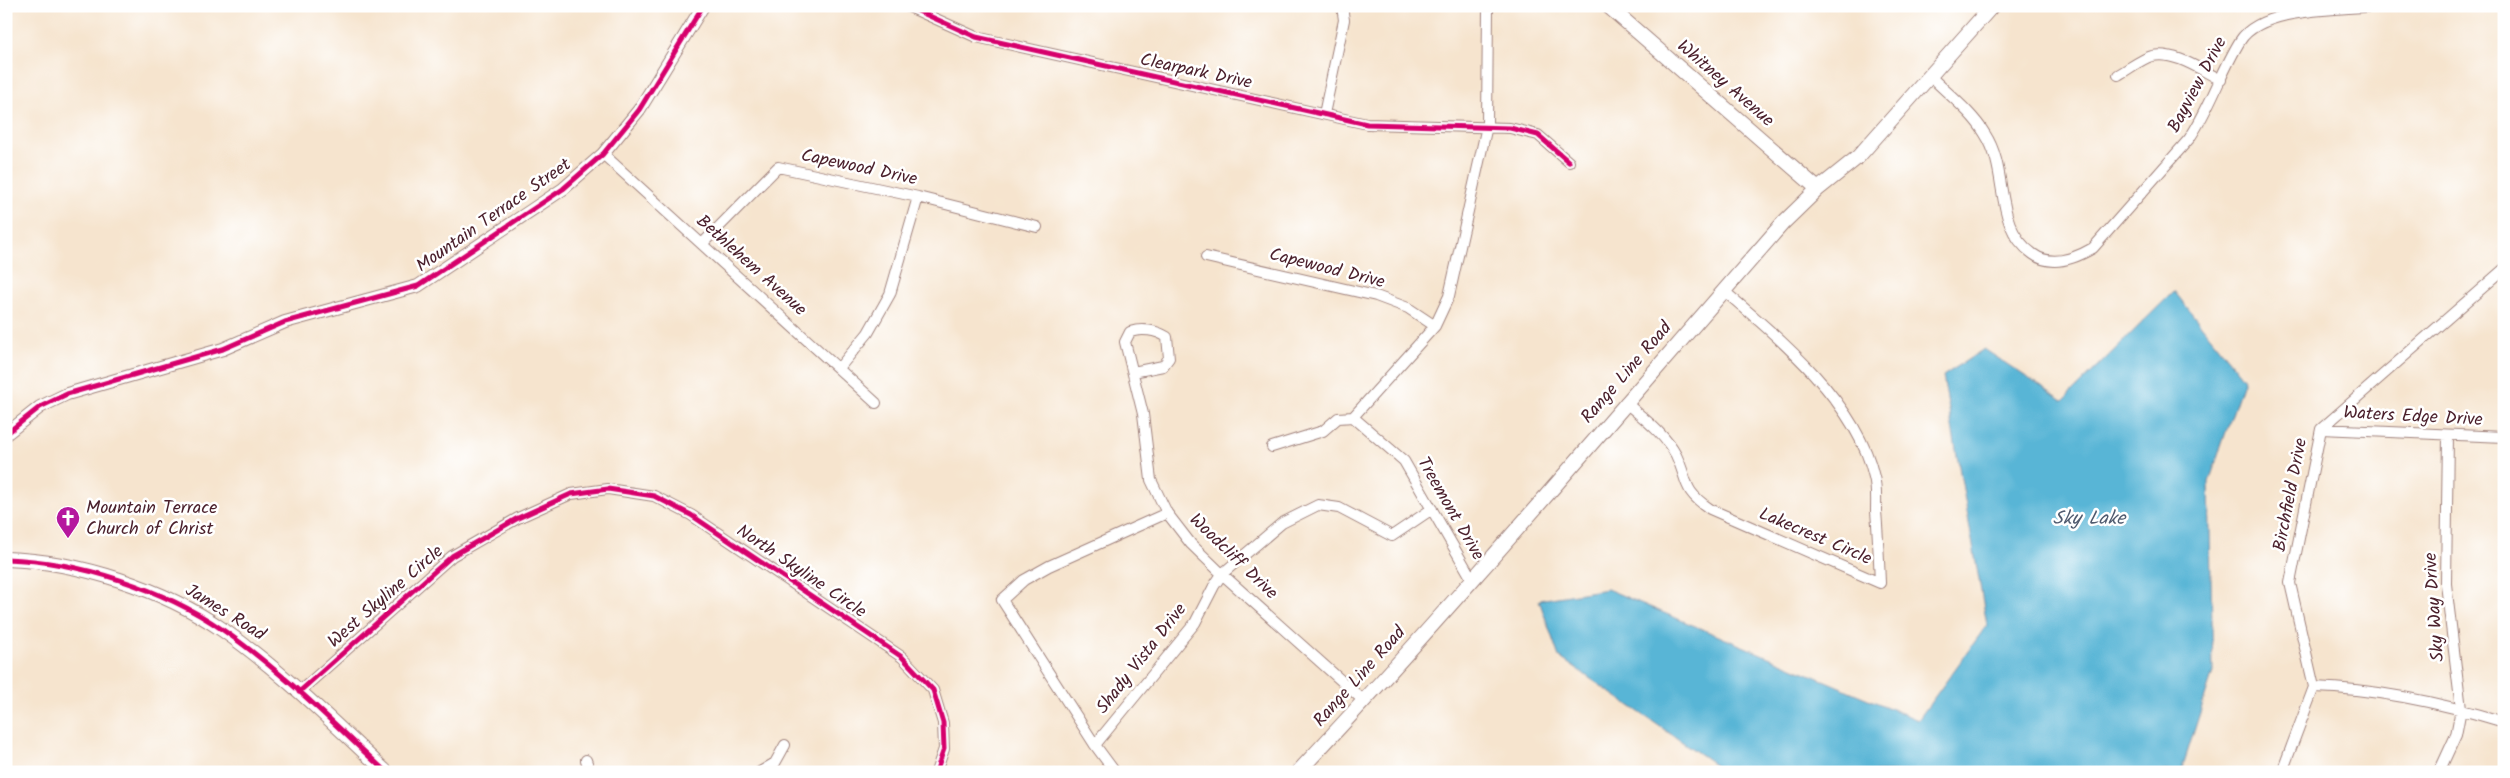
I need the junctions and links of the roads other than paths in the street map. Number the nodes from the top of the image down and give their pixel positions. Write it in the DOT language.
graph roads {
  1 [pos="702,6"];
  2 [pos="907,6"];
  3 [pos="1342,6"];
  4 [pos="1488,6"];
  5 [pos="1608,6"];
  6 [pos="1992,6"];
  7 [pos="2377,6"];
  8 [pos="2118,75"];
  9 [pos="1930,76"];
  10 [pos="2221,80"];
  11 [pos="1324,114"];
  12 [pos="1486,126"];
  13 [pos="603,154"];
  14 [pos="1569,162"];
  15 [pos="1818,189"];
  16 [pos="918,197"];
  17 [pos="1037,227"];
  18 [pos="703,243"];
  19 [pos="1206,257"];
  20 [pos="2503,270"];
  21 [pos="1724,291"];
  22 [pos="1435,326"];
  23 [pos="839,368"];
  24 [pos="1134,372"];
  25 [pos="1625,402"];
  26 [pos="876,404"];
  27 [pos="1353,417"];
  28 [pos="2321,429"];
  29 [pos="6,434"];
  30 [pos="2448,435"];
  31 [pos="2504,437"];
  32 [pos="1272,447"];
  33 [pos="608,489"];
  34 [pos="1432,509"];
  35 [pos="1167,513"];
  36 [pos="6,559"];
  37 [pos="1222,574"];
  38 [pos="1472,579"];
  39 [pos="2314,687"];
  40 [pos="299,692"];
  41 [pos="1364,701"];
  42 [pos="2461,709"];
  43 [pos="2504,722"];
  44 [pos="1095,744"];
  45 [pos="786,745"];
  46 [pos="586,760"];
  47 [pos="386,772"];
  48 [pos="590,772"];
  49 [pos="760,772"];
  50 [pos="936,772"];
  51 [pos="1115,772"];
  52 [pos="1298,772"];
  53 [pos="2282,772"];
  54 [pos="2439,772"];
  1 -- 13 [label="street, Mountain Terrace Street"];
  2 -- 11 [label="street, Clearpark Drive"];
  3 -- 11 [label="street"];
  4 -- 12 [label="street"];
  5 -- 15 [label="main road, Whitney Avenue"];
  6 -- 9 [label="main road, Range Line Road"];
  7 -- 10 [label="street, Bayview Drive"];
  8 -- 10 [label="street"];
  9 -- 10 [label="street, Bayview Drive"];
  9 -- 15 [label="main road, Range Line Road"];
  11 -- 12 [label="street, Clearpark Drive"];
  12 -- 14 [label="street, Clearpark Drive"];
  12 -- 22 [label="street"];
  13 -- 18 [label="street, Bethlehem Avenue"];
  13 -- 29 [label="street, Mountain Terrace Street"];
  15 -- 21 [label="main road, Range Line Road"];
  16 -- 17 [label="street, Capewood Drive"];
  16 -- 18 [label="street, Capewood Drive"];
  16 -- 23 [label="street"];
  18 -- 23 [label="street, Bethlehem Avenue"];
  19 -- 22 [label="street, Capewood Drive"];
  20 -- 28 [label="street, Birchfield Drive"];
  21 -- 25 [label="main road, Range Line Road"];
  21 -- 25 [label="street, Lakecrest Circle"];
  22 -- 27 [label="street"];
  23 -- 26 [label="street, Bethlehem Avenue"];
  24 -- 24 [label="street, Woodcliff Drive"];
  24 -- 35 [label="street, Woodcliff Drive"];
  25 -- 38 [label="main road, Range Line Road"];
  27 -- 32 [label="street"];
  27 -- 34 [label="street, Treemont Drive"];
  28 -- 30 [label="street, Waters Edge Drive"];
  28 -- 39 [label="street, Birchfield Drive"];
  30 -- 31 [label="street, Waters Edge Drive"];
  30 -- 42 [label="street, Sky Way Drive"];
  33 -- 40 [label="street, West Skyline Circle"];
  33 -- 50 [label="street, North Skyline Circle"];
  34 -- 37 [label="street, Shady Vista Drive"];
  34 -- 38 [label="street, Treemont Drive"];
  35 -- 37 [label="street, Woodcliff Drive"];
  35 -- 44 [label="street"];
  36 -- 40 [label="main road, James Road"];
  37 -- 41 [label="street, Woodcliff Drive"];
  37 -- 44 [label="street, Shady Vista Drive"];
  38 -- 41 [label="main road, Range Line Road"];
  39 -- 42 [label="street"];
  39 -- 53 [label="street"];
  40 -- 47 [label="main road, James Road"];
  41 -- 52 [label="main road, Range Line Road"];
  42 -- 43 [label="street"];
  42 -- 54 [label="street, Sky Way Drive"];
  44 -- 51 [label="street"];
  45 -- 49 [label="street"];
  46 -- 48 [label="street"];
}
